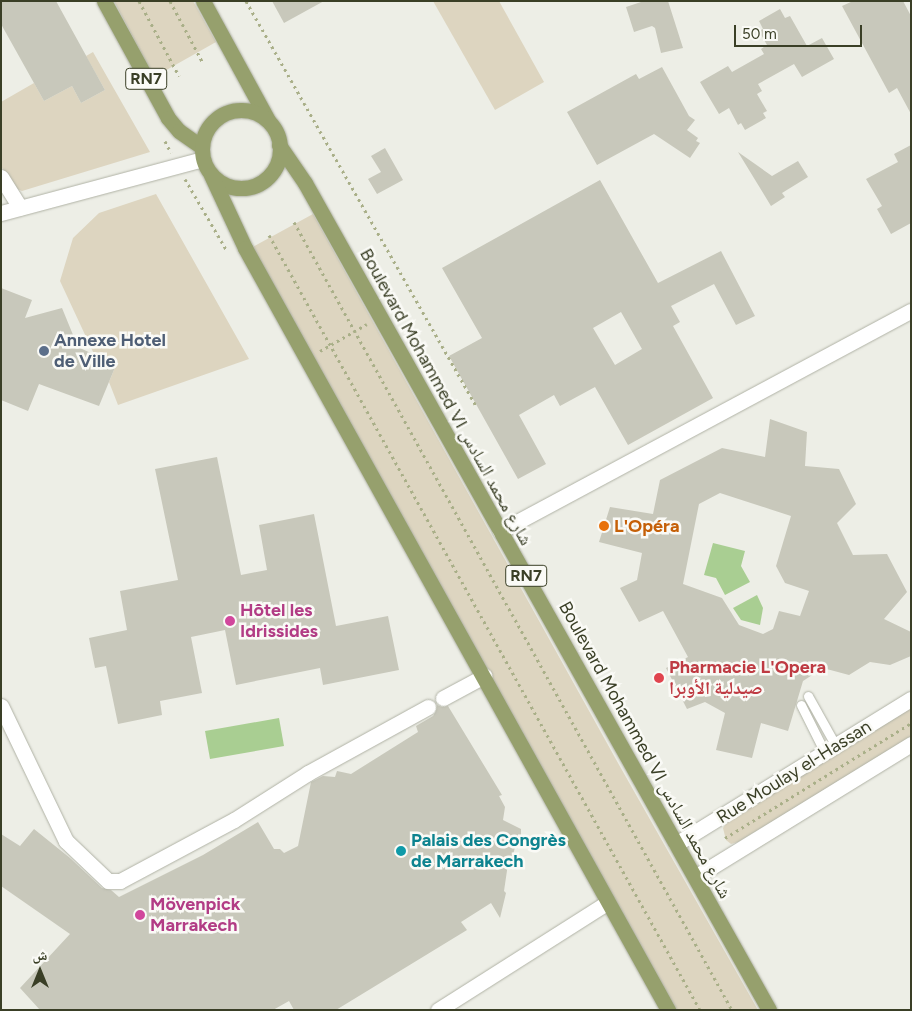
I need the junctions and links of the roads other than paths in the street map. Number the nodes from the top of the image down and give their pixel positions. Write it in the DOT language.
graph roads {
  1 [pos="104,1"];
  2 [pos="203,1"];
  3 [pos="268,121"];
  4 [pos="279,144"];
  5 [pos="202,153"];
  6 [pos="211,175"];
  7 [pos="1,177"];
  8 [pos="20,208"];
  9 [pos="1,213"];
  10 [pos="911,311"];
  11 [pos="500,530"];
  12 [pos="484,676"];
  13 [pos="808,696"];
  14 [pos="444,698"];
  15 [pos="911,699"];
  16 [pos="801,705"];
  17 [pos="1,706"];
  18 [pos="428,707"];
  19 [pos="911,744"];
  20 [pos="830,749"];
  21 [pos="676,844"];
  22 [pos="695,877"];
  23 [pos="608,902"];
  24 [pos="438,1010"];
  25 [pos="668,1010"];
  26 [pos="769,1010"];
  1 -- 5 [label="main road, RN7"];
  2 -- 3 [label="main road, RN7"];
  3 -- 4 [label="main road, RN7"];
  3 -- 5 [label="main road"];
  4 -- 6 [label="main road"];
  4 -- 11 [label="main road, Boulevard Mohammed VI شارع محمد السادس / RN7"];
  5 -- 6 [label="main road"];
  5 -- 8 [label="street"];
  6 -- 12 [label="main road"];
  7 -- 8 [label="street"];
  8 -- 9 [label="street"];
  10 -- 11 [label="street"];
  11 -- 21 [label="main road, Boulevard Mohammed VI شارع محمد السادس / RN7"];
  12 -- 14 [label="street"];
  12 -- 23 [label="main road"];
  13 -- 20 [label="lane"];
  15 -- 20 [label="street, Rue Moulay el-Hassan"];
  16 -- 20 [label="lane"];
  17 -- 18 [label="street"];
  19 -- 22 [label="street"];
  20 -- 21 [label="street, Rue Moulay el-Hassan"];
  21 -- 22 [label="main road, Boulevard Mohammed VI شارع محمد السادس / RN7"];
  22 -- 26 [label="main road, Boulevard Mohammed VI شارع محمد السادس / RN7"];
  23 -- 24 [label="street"];
  23 -- 25 [label="main road"];
}
